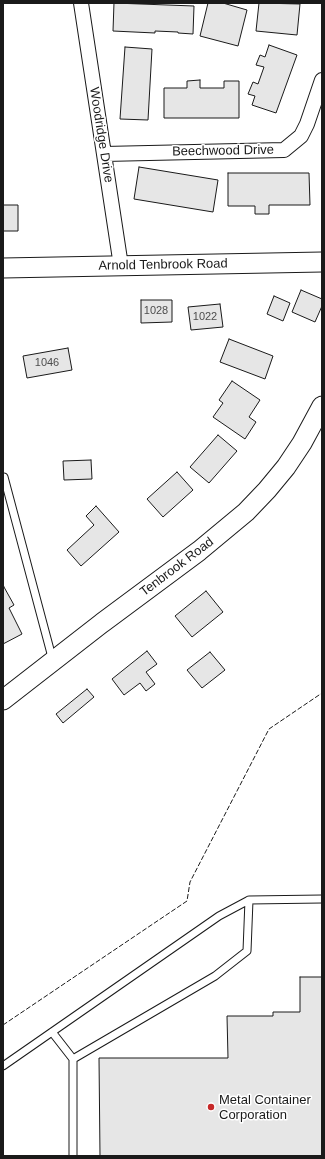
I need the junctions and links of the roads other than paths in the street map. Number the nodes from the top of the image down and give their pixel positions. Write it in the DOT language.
graph roads {
  1 [pos="81,3"];
  2 [pos="322,80"];
  3 [pos="104,154"];
  4 [pos="322,262"];
  5 [pos="121,266"];
  6 [pos="3,268"];
  7 [pos="322,406"];
  8 [pos="4,477"];
  9 [pos="53,661"];
  10 [pos="3,700"];
  11 [pos="322,899"];
  12 [pos="249,900"];
  13 [pos="52,1032"];
  14 [pos="73,1059"];
  15 [pos="3,1066"];
  16 [pos="73,1156"];
  1 -- 3 [label="street, Woodridge Drive"];
  2 -- 3 [label="street, Beechwood Drive"];
  3 -- 5 [label="street, Woodridge Drive"];
  4 -- 5 [label="street, Arnold Tenbrook Road"];
  5 -- 6 [label="street, Arnold Tenbrook Road"];
  7 -- 9 [label="street, Tenbrook Road"];
  8 -- 9 [label="lane"];
  9 -- 10 [label="street, Tenbrook Road"];
  11 -- 12 [label="lane"];
  12 -- 13 [label="lane"];
  12 -- 14 [label="lane"];
  13 -- 14 [label="lane"];
  13 -- 15 [label="lane"];
  14 -- 16 [label="lane"];
}
